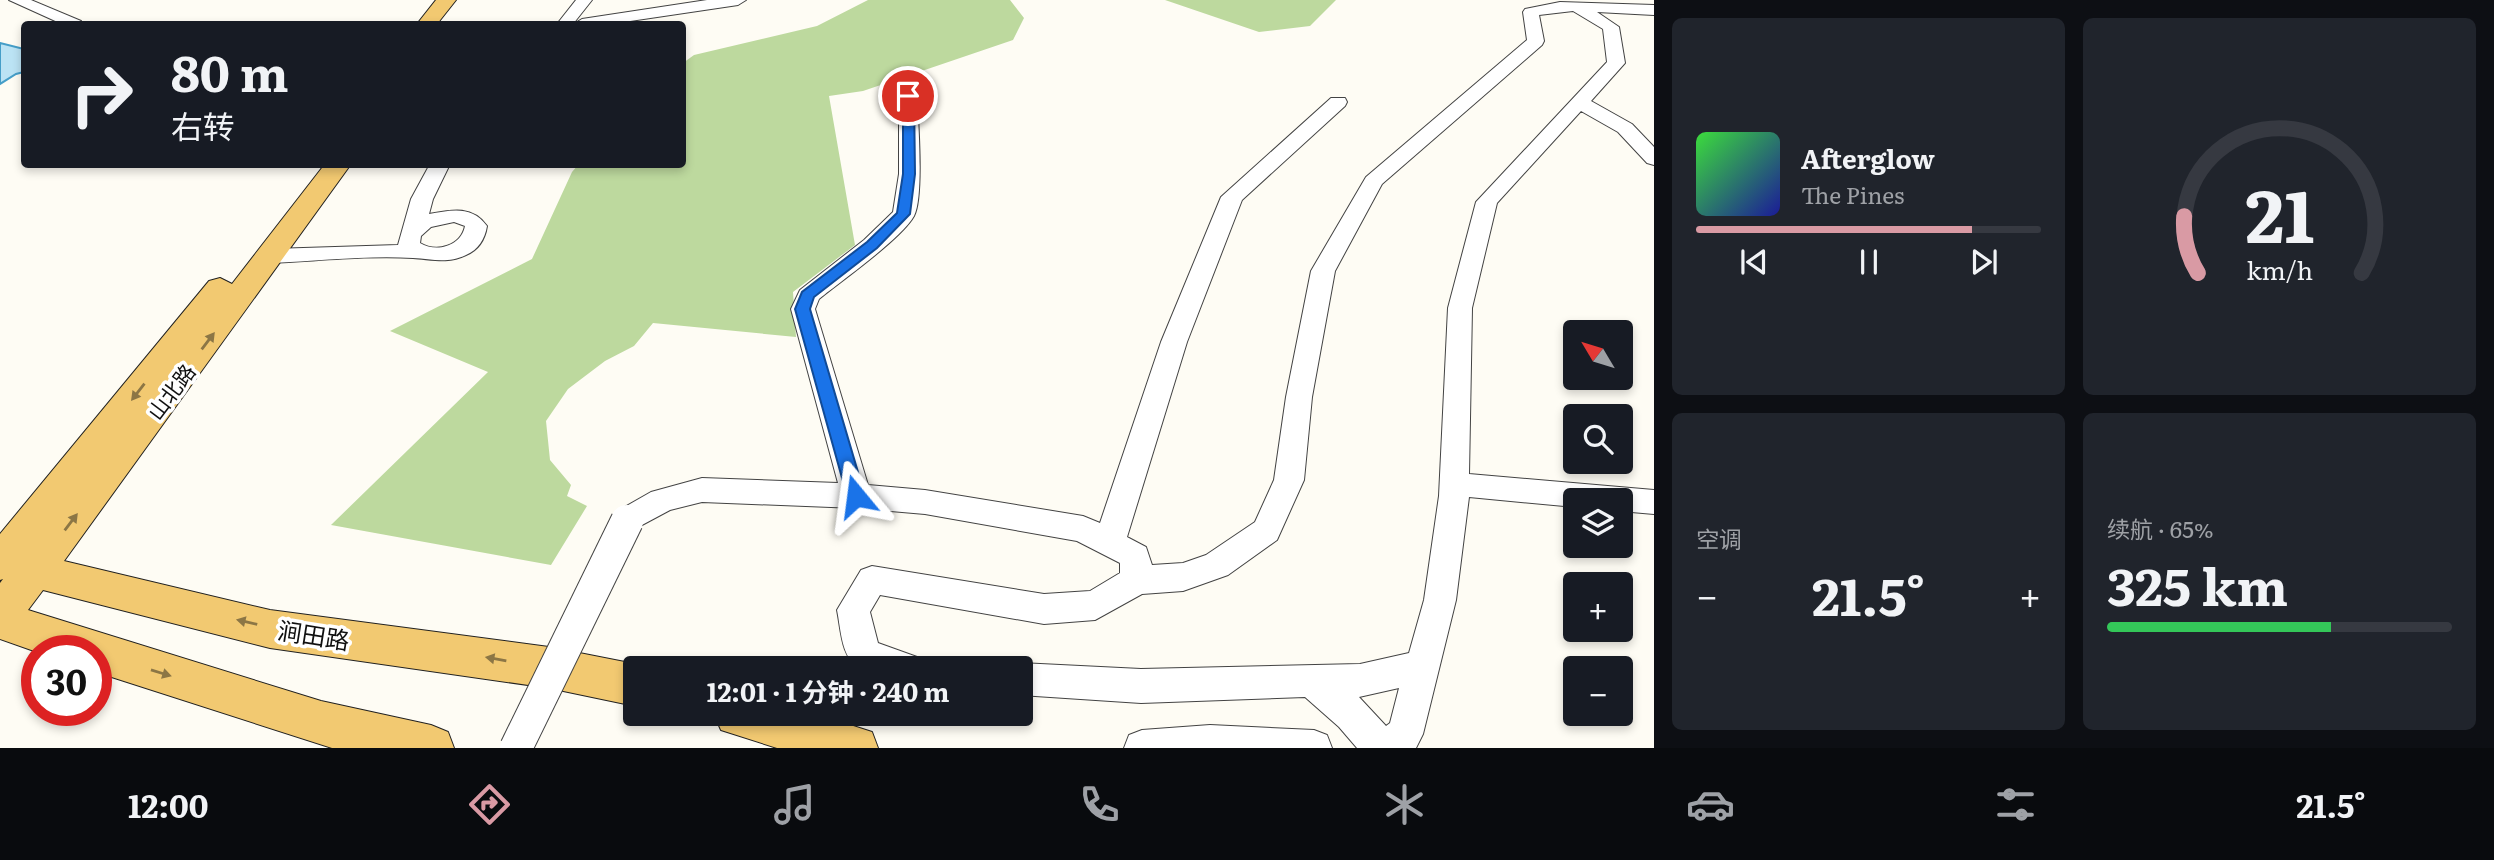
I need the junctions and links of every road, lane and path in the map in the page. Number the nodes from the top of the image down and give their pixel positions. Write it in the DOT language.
graph roads {
  1 [pos="17,0"];
  2 [pos="446,0"];
  3 [pos="460,0"];
  4 [pos="584,0"];
  5 [pos="738,0"];
  6 [pos="1570,2"];
  7 [pos="696,3"];
  8 [pos="1654,10"];
  9 [pos="68,21"];
  10 [pos="429,21"];
  11 [pos="444,21"];
  12 [pos="567,21"];
  13 [pos="598,21"];
  14 [pos="908,96"];
  15 [pos="1338,102"];
  16 [pos="1578,102"];
  17 [pos="1654,159"];
  18 [pos="313,168"];
  19 [pos="336,168"];
  20 [pos="438,168"];
  21 [pos="415,228"];
  22 [pos="414,251"];
  23 [pos="272,256"];
  24 [pos="1454,484"];
  25 [pos="856,496"];
  26 [pos="1654,502"];
  27 [pos="1110,543"];
  28 [pos="10,560"];
  29 [pos="1137,580"];
  30 [pos="0,618"];
  31 [pos="48,635"];
  32 [pos="869,656"];
  33 [pos="112,657"];
  34 [pos="1423,666"];
  35 [pos="1033,680"];
  36 [pos="1312,680"];
  37 [pos="623,682"];
  38 [pos="779,726"];
  39 [pos="431,748"];
  40 [pos="516,748"];
  41 [pos="855,748"];
  42 [pos="1142,748"];
  43 [pos="1314,748"];
  44 [pos="1381,748"];
  45 [pos="1386,748"];
  1 -- 9 [label="street"];
  2 -- 10 [label="main road"];
  3 -- 11 [label="main road"];
  4 -- 12 [label="street"];
  5 -- 7 [label="street"];
  6 -- 8 [label="street"];
  6 -- 16 [label="street"];
  6 -- 29 [label="street"];
  7 -- 13 [label="street"];
  14 -- 25 [label="street"];
  15 -- 27 [label="street"];
  16 -- 17 [label="street"];
  16 -- 24 [label="street"];
  18 -- 28 [label="main road, 山北路, one-way"];
  19 -- 23 [label="main road, 山北路"];
  20 -- 21 [label="street"];
  21 -- 22 [label="street"];
  21 -- 22 [label="street"];
  22 -- 23 [label="street"];
  28 -- 23 [label="main road, 山北路, one-way"];
  24 -- 26 [label="street"];
  24 -- 34 [label="street"];
  25 -- 27 [label="street"];
  25 -- 40 [label="street, bridge"];
  27 -- 29 [label="street"];
  28 -- 30 [label="main road, 山北路"];
  37 -- 28 [label="main road, 涧田路, one-way"];
  29 -- 32 [label="street"];
  30 -- 31 [label="main road"];
  33 -- 39 [label="main road, one-way"];
  34 -- 36 [label="street"];
  34 -- 45 [label="street"];
  35 -- 36 [label="street"];
  36 -- 44 [label="street"];
  38 -- 41 [label="main road"];
  42 -- 43 [label="street"];
}
